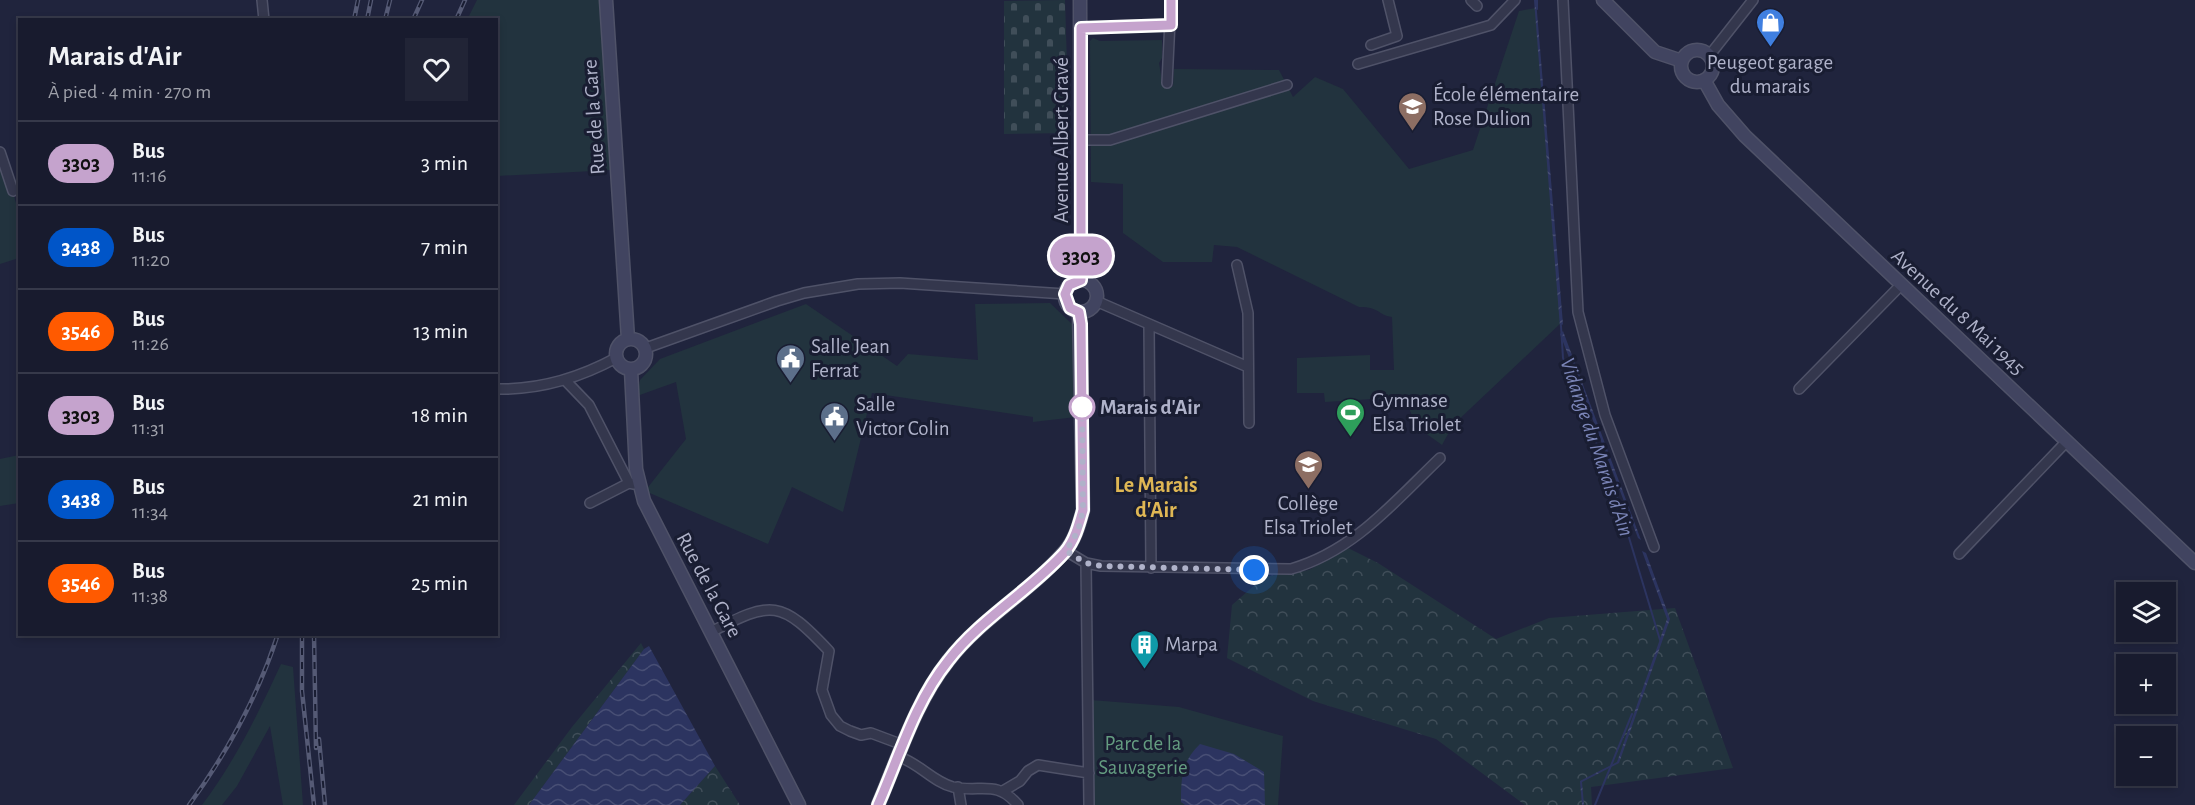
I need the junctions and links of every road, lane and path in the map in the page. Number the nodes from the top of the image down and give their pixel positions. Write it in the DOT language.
graph roads {
  1 [pos="262,0"];
  2 [pos="606,0"];
  3 [pos="1080,0"];
  4 [pos="1171,0"];
  5 [pos="1388,0"];
  6 [pos="1515,0"];
  7 [pos="1563,0"];
  8 [pos="1603,0"];
  9 [pos="1753,0"];
  10 [pos="264,18"];
  11 [pos="1171,25"];
  12 [pos="1081,28"];
  13 [pos="1371,45"];
  14 [pos="1709,56"];
  15 [pos="1682,61"];
  16 [pos="1358,64"];
  17 [pos="1704,80"];
  18 [pos="1167,83"];
  19 [pos="1287,85"];
  20 [pos="1081,140"];
  21 [pos="0,152"];
  22 [pos="13,191"];
  23 [pos="1237,266"];
  24 [pos="1081,280"];
  25 [pos="1901,285"];
  26 [pos="1065,294"];
  27 [pos="1096,301"];
  28 [pos="1079,312"];
  29 [pos="1149,325"];
  30 [pos="628,339"];
  31 [pos="646,348"];
  32 [pos="616,358"];
  33 [pos="1248,368"];
  34 [pos="632,370"];
  35 [pos="565,380"];
  36 [pos="498,389"];
  37 [pos="1798,389"];
  38 [pos="1250,423"];
  39 [pos="2067,441"];
  40 [pos="1440,458"];
  41 [pos="634,484"];
  42 [pos="590,503"];
  43 [pos="1654,547"];
  44 [pos="1066,551"];
  45 [pos="1959,554"];
  46 [pos="1086,563"];
  47 [pos="2195,563"];
  48 [pos="1151,568"];
  49 [pos="711,632"];
  50 [pos="901,751"];
  51 [pos="1089,773"];
  52 [pos="958,787"];
  53 [pos="1003,791"];
  54 [pos="799,805"];
  55 [pos="878,805"];
  56 [pos="961,805"];
  57 [pos="1018,805"];
  58 [pos="1089,805"];
  1 -- 10 [label="street"];
  2 -- 30 [label="main road, Rue de la Gare"];
  3 -- 12 [label="main road, Avenue Albert Gravé"];
  4 -- 11 [label="street"];
  5 -- 13 [label="street"];
  6 -- 16 [label="street"];
  7 -- 43 [label="street"];
  8 -- 15 [label="main road"];
  9 -- 14 [label="street"];
  11 -- 12 [label="street"];
  11 -- 18 [label="street"];
  12 -- 20 [label="main road, Avenue Albert Gravé"];
  14 -- 15 [label="main road"];
  14 -- 17 [label="main road"];
  15 -- 17 [label="main road"];
  17 -- 25 [label="main road, Avenue du 8 Mai 1945"];
  19 -- 20 [label="street"];
  20 -- 24 [label="main road, Avenue Albert Gravé"];
  21 -- 22 [label="street"];
  23 -- 33 [label="street"];
  24 -- 26 [label="main road"];
  24 -- 27 [label="main road"];
  25 -- 37 [label="street"];
  25 -- 39 [label="main road, Avenue du 8 Mai 1945"];
  26 -- 28 [label="main road"];
  26 -- 31 [label="street"];
  27 -- 28 [label="main road"];
  27 -- 29 [label="street"];
  28 -- 44 [label="main road"];
  29 -- 33 [label="street"];
  29 -- 48 [label="street"];
  30 -- 31 [label="main road"];
  30 -- 32 [label="main road"];
  31 -- 34 [label="main road"];
  32 -- 34 [label="main road"];
  32 -- 35 [label="street"];
  33 -- 38 [label="street"];
  34 -- 41 [label="main road, Rue de la Gare"];
  35 -- 36 [label="street"];
  35 -- 41 [label="street"];
  39 -- 45 [label="street"];
  39 -- 47 [label="main road, Avenue du 8 Mai 1945"];
  40 -- 48 [label="street"];
  41 -- 42 [label="street"];
  41 -- 49 [label="main road, Rue de la Gare"];
  44 -- 46 [label="street"];
  44 -- 50 [label="main road"];
  46 -- 48 [label="street"];
  46 -- 51 [label="street"];
  49 -- 50 [label="street"];
  49 -- 54 [label="main road, Rue de la Gare"];
  50 -- 52 [label="street"];
  50 -- 55 [label="main road"];
  51 -- 53 [label="street"];
  51 -- 58 [label="street"];
  52 -- 53 [label="street"];
  52 -- 56 [label="street"];
  53 -- 57 [label="street"];
}
